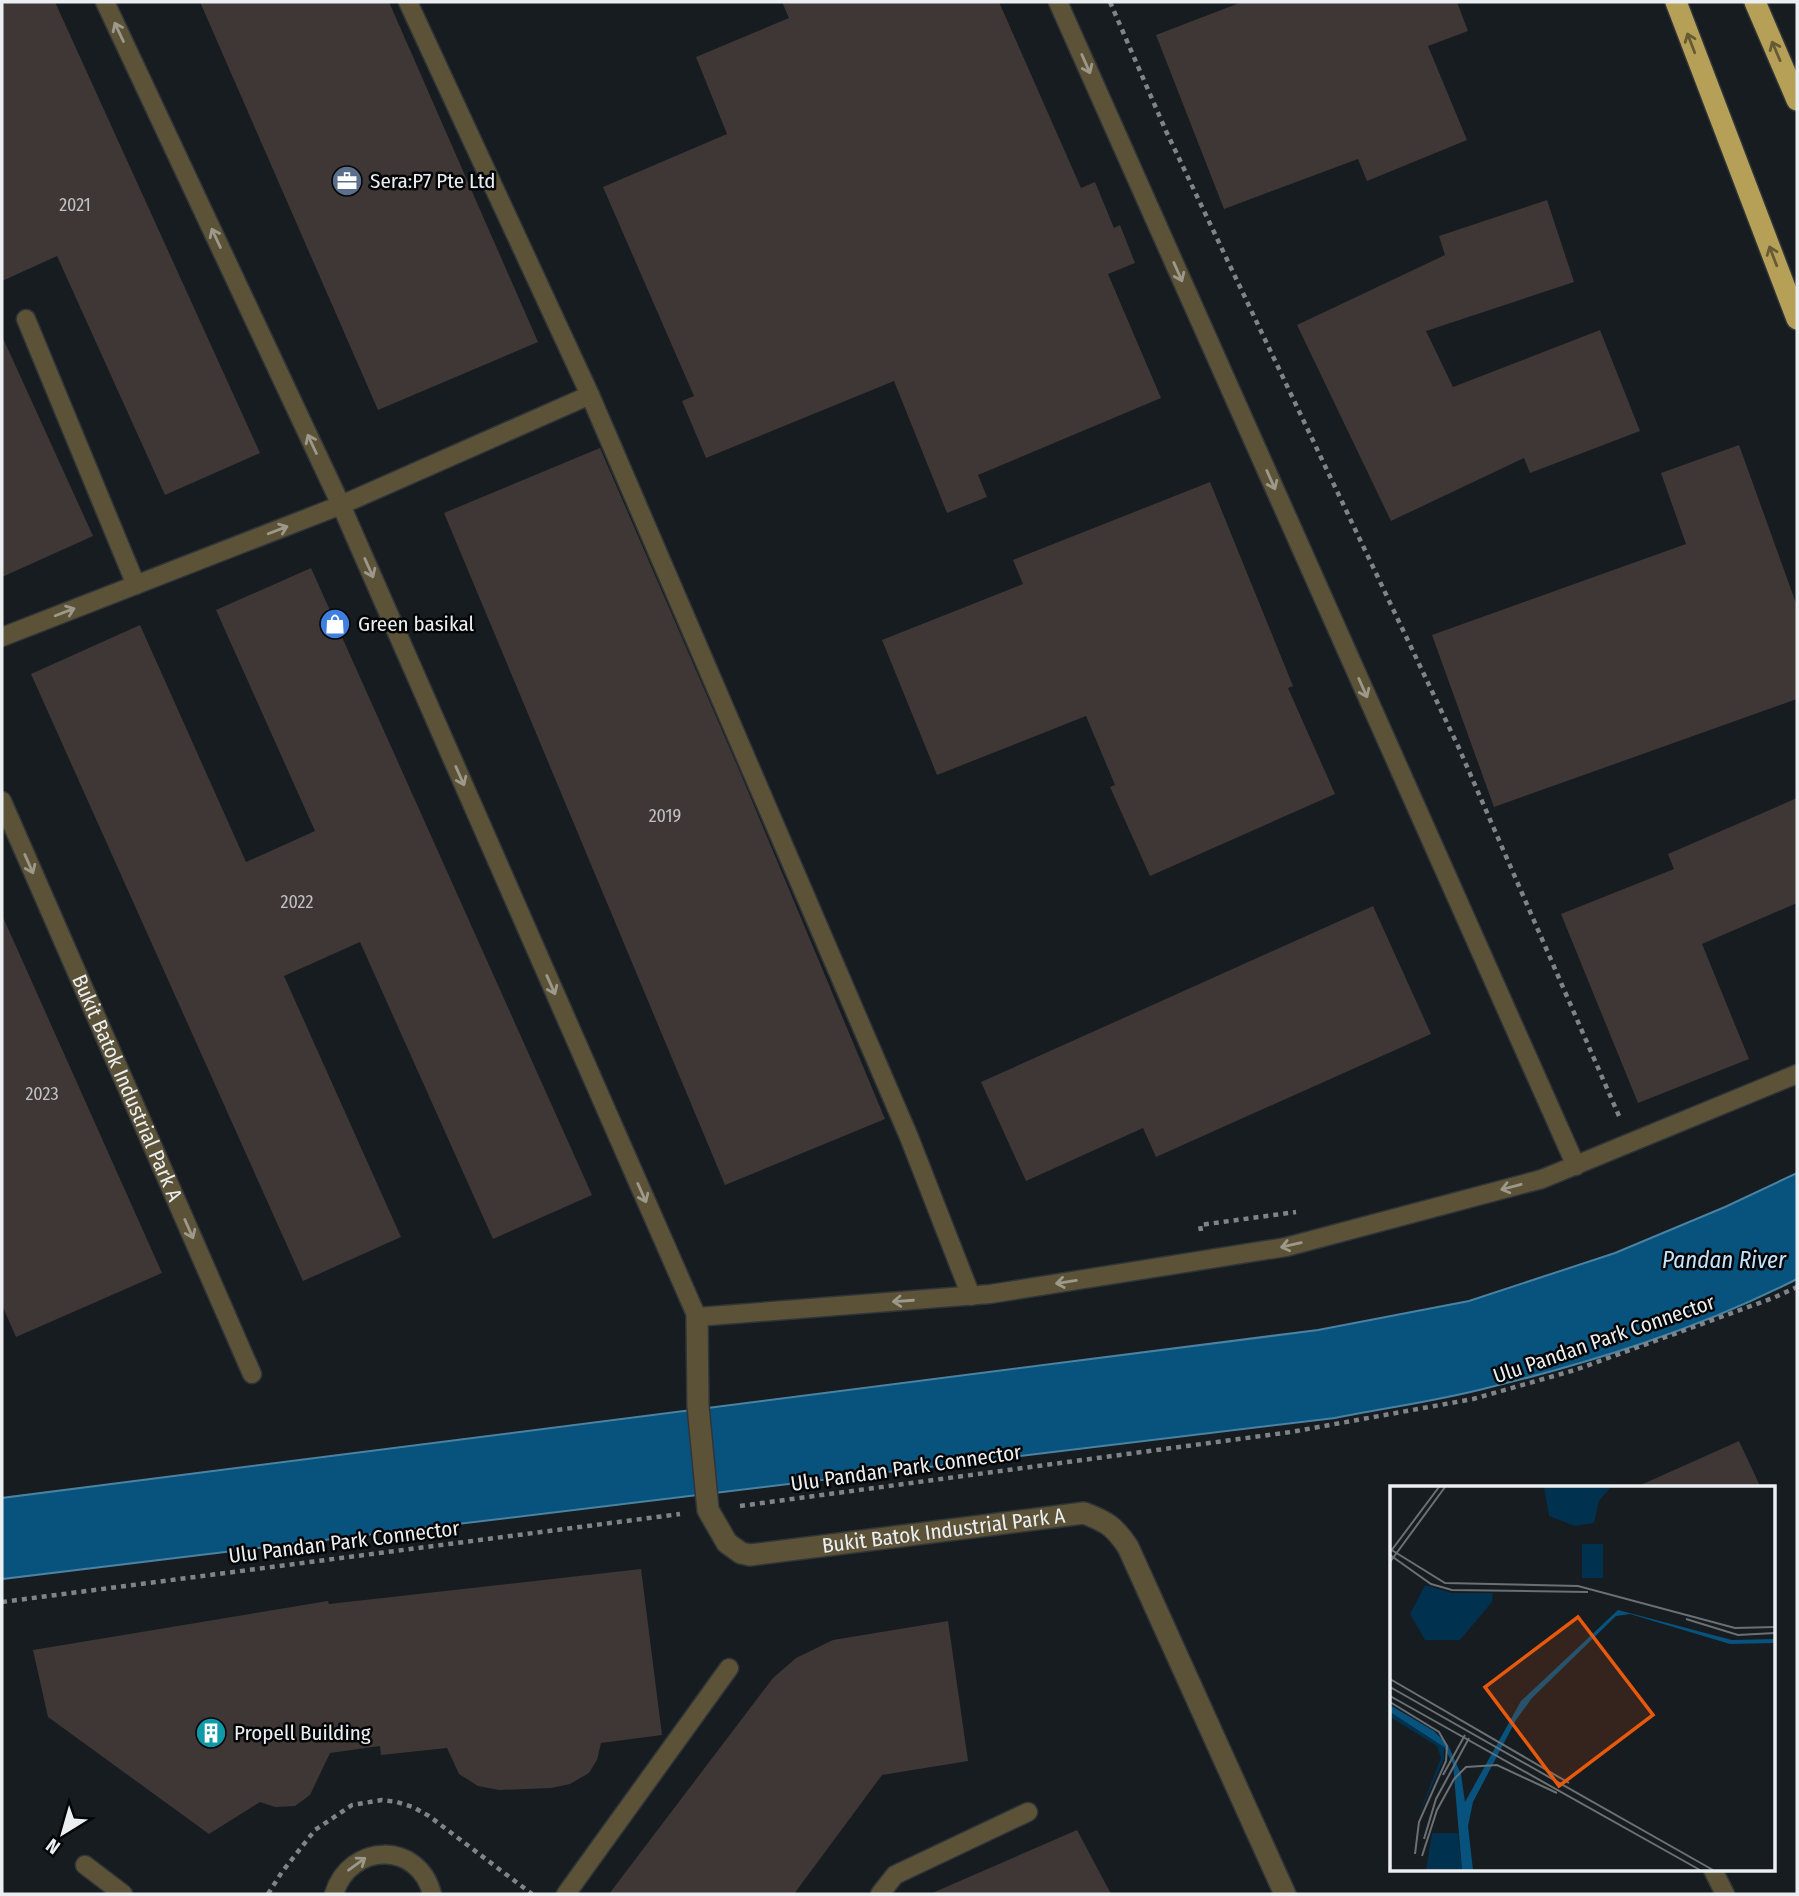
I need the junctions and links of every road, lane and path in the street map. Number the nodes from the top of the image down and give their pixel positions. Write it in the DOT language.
graph roads {
  1 [pos="105,2"];
  2 [pos="408,2"];
  3 [pos="1058,2"];
  4 [pos="1110,2"];
  5 [pos="1676,2"];
  6 [pos="1755,2"];
  7 [pos="1797,100"];
  8 [pos="26,319"];
  9 [pos="1797,319"];
  10 [pos="590,394"];
  11 [pos="341,505"];
  12 [pos="136,584"];
  13 [pos="2,637"];
  14 [pos="2,801"];
  15 [pos="1797,1074"];
  16 [pos="1631,1143"];
  17 [pos="1576,1166"];
  18 [pos="1304,1210"];
  19 [pos="1204,1260"];
  20 [pos="1797,1287"];
  21 [pos="971,1296"];
  22 [pos="697,1317"];
  23 [pos="252,1374"];
  24 [pos="708,1504"];
  25 [pos="2,1602"];
  26 [pos="729,1668"];
  27 [pos="1028,1812"];
  28 [pos="85,1865"];
  29 [pos="1714,1871"];
  30 [pos="124,1894"];
  31 [pos="334,1894"];
  32 [pos="432,1894"];
  33 [pos="566,1894"];
  34 [pos="880,1894"];
  35 [pos="1285,1894"];
  36 [pos="1725,1894"];
  11 -- 1 [label="lane, one-way"];
  2 -- 10 [label="lane"];
  3 -- 17 [label="lane, one-way"];
  4 -- 16 [label="path"];
  9 -- 5 [label="highway, one-way"];
  7 -- 6 [label="highway, one-way"];
  8 -- 12 [label="lane"];
  10 -- 11 [label="lane"];
  10 -- 21 [label="lane"];
  12 -- 11 [label="lane, one-way"];
  11 -- 22 [label="lane, one-way"];
  13 -- 12 [label="lane, one-way"];
  14 -- 23 [label="lane, Bukit Batok Industrial Park A, one-way"];
  15 -- 16 [label="lane"];
  16 -- 17 [label="lane"];
  17 -- 19 [label="lane, one-way"];
  18 -- 19 [label="path"];
  19 -- 21 [label="lane, one-way"];
  20 -- 24 [label="path, Ulu Pandan Park Connector"];
  21 -- 22 [label="lane, one-way"];
  22 -- 24 [label="street, Bukit Batok Industrial Park A"];
  24 -- 25 [label="path, Ulu Pandan Park Connector"];
  24 -- 35 [label="street, Bukit Batok Industrial Park A"];
  26 -- 33 [label="lane"];
  27 -- 34 [label="lane"];
  28 -- 30 [label="lane"];
  29 -- 36 [label="lane"];
  31 -- 32 [label="lane, one-way"];
}
